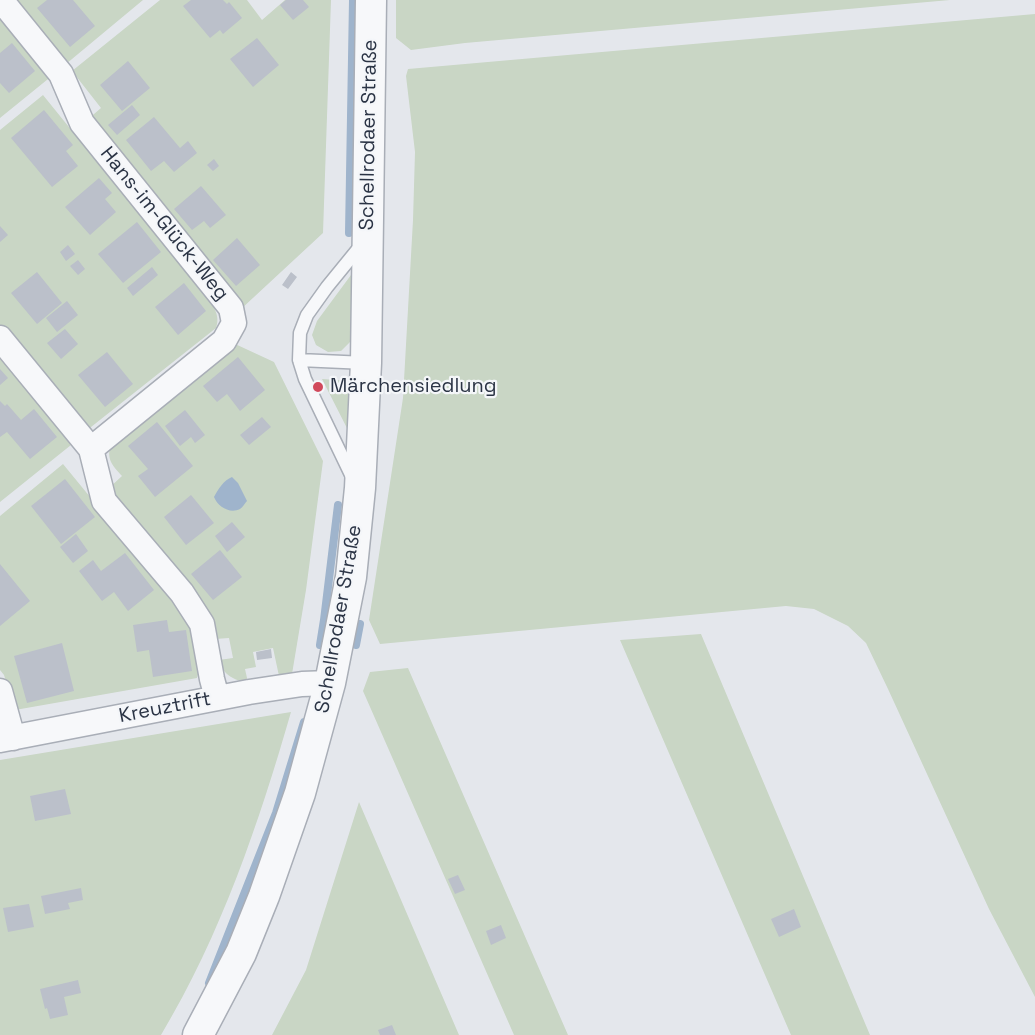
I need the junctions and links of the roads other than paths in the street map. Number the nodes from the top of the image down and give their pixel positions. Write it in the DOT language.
graph roads {
  1 [pos="1,0"];
  2 [pos="370,0"];
  3 [pos="368,242"];
  4 [pos="0,338"];
  5 [pos="299,360"];
  6 [pos="366,363"];
  7 [pos="91,449"];
  8 [pos="360,488"];
  9 [pos="330,683"];
  10 [pos="0,691"];
  11 [pos="218,698"];
  12 [pos="7,739"];
  13 [pos="198,1035"];
  1 -- 7 [label="street, Hans-im-Glück-Weg"];
  2 -- 3 [label="street, Schellrodaer Straße"];
  3 -- 5 [label="lane"];
  3 -- 6 [label="street, Schellrodaer Straße"];
  4 -- 7 [label="street"];
  5 -- 6 [label="lane"];
  5 -- 8 [label="lane"];
  6 -- 8 [label="street, Schellrodaer Straße"];
  7 -- 11 [label="street"];
  8 -- 9 [label="street, Schellrodaer Straße"];
  9 -- 11 [label="street, Kreuztrift"];
  9 -- 13 [label="street, Schellrodaer Straße"];
  10 -- 12 [label="street"];
  11 -- 12 [label="street, Kreuztrift"];
}
